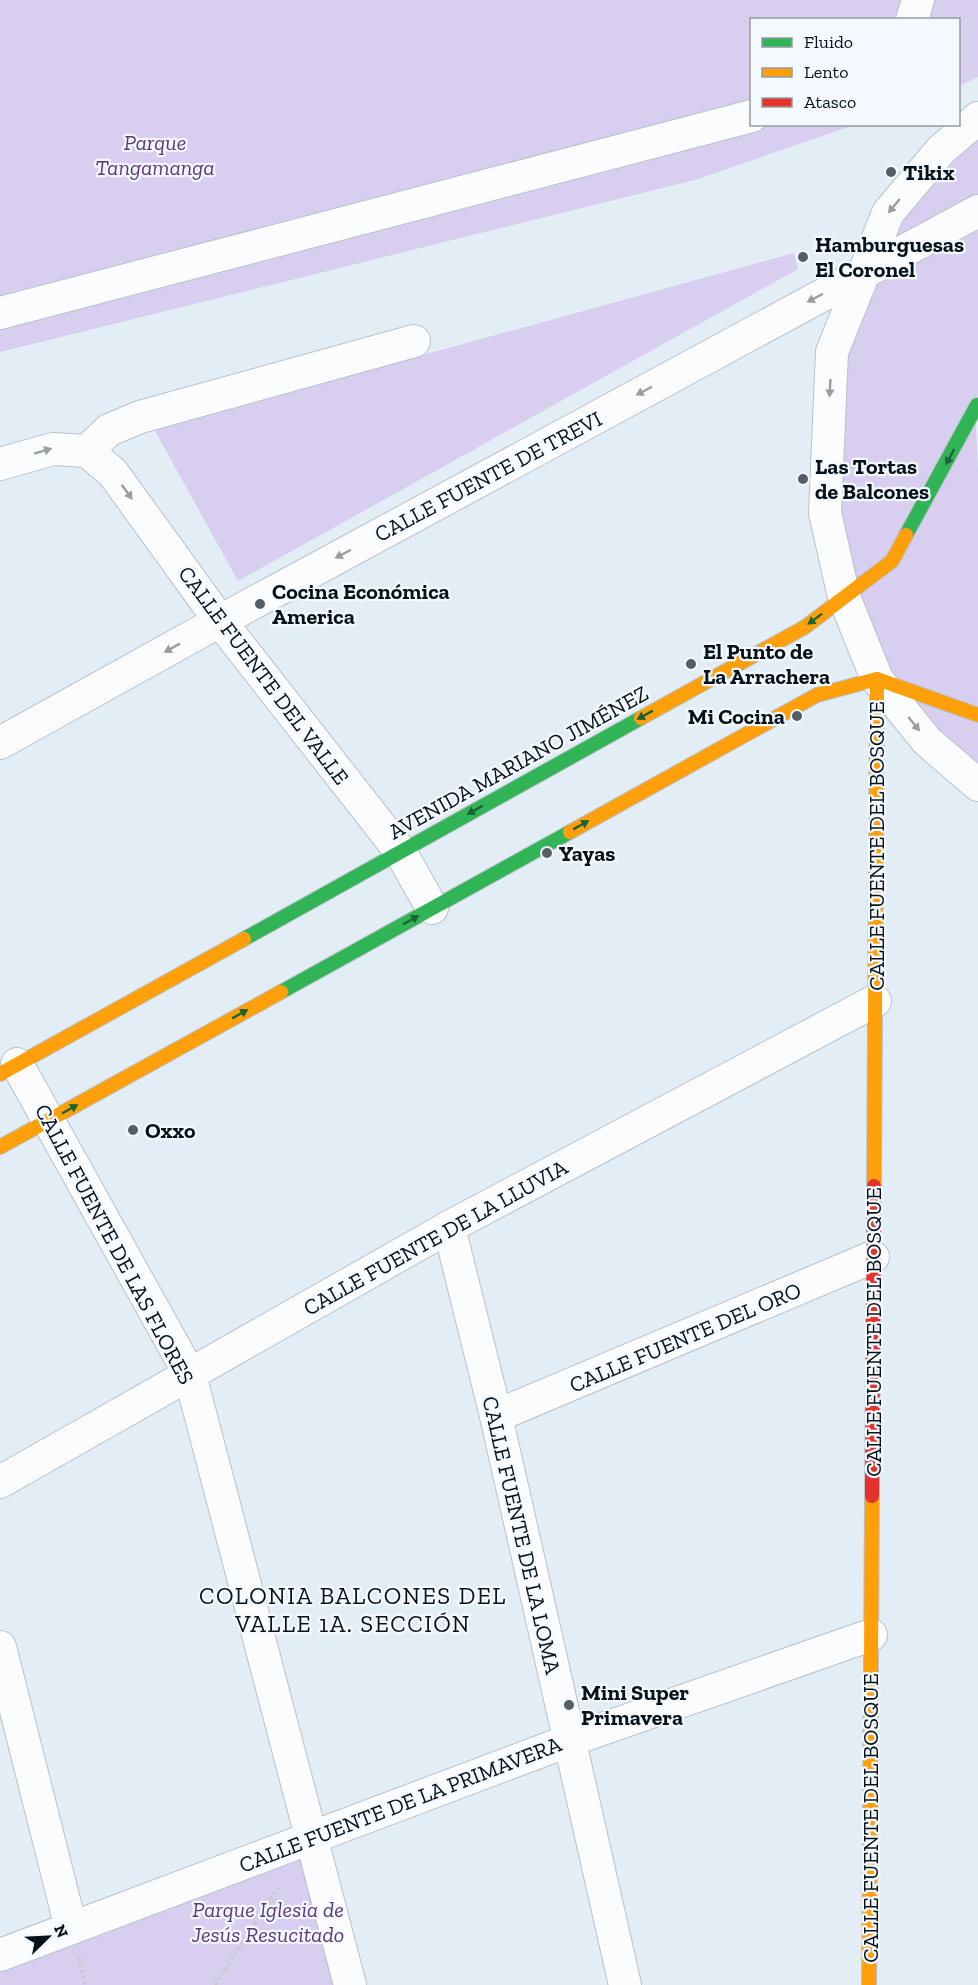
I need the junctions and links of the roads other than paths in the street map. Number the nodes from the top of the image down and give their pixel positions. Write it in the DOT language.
graph roads {
  1 [pos="918,0"];
  2 [pos="913,18"];
  3 [pos="750,117"];
  4 [pos="978,118"];
  5 [pos="978,211"];
  6 [pos="865,272"];
  7 [pos="0,313"];
  8 [pos="414,341"];
  9 [pos="978,404"];
  10 [pos="978,428"];
  11 [pos="87,451"];
  12 [pos="0,464"];
  13 [pos="844,597"];
  14 [pos="220,621"];
  15 [pos="877,679"];
  16 [pos="978,715"];
  17 [pos="0,743"];
  18 [pos="978,785"];
  19 [pos="400,851"];
  20 [pos="432,908"];
  21 [pos="875,1001"];
  22 [pos="9,1069"];
  23 [pos="48,1121"];
  24 [pos="0,1147"];
  25 [pos="449,1227"];
  26 [pos="873,1257"];
  27 [pos="190,1375"];
  28 [pos="496,1416"];
  29 [pos="0,1482"];
  30 [pos="871,1635"];
  31 [pos="0,1647"];
  32 [pos="568,1741"];
  33 [pos="312,1838"];
  34 [pos="71,1928"];
  35 [pos="0,1955"];
  36 [pos="350,1985"];
  37 [pos="625,1985"];
  38 [pos="868,1985"];
  1 -- 2 [label="street"];
  3 -- 7 [label="street"];
  4 -- 6 [label="street, CALLE FUENTE DEL BOSQUE, one-way"];
  5 -- 6 [label="street, CALLE FUENTE DE TREVI"];
  6 -- 13 [label="street, CALLE FUENTE DEL BOSQUE, one-way"];
  6 -- 14 [label="street, CALLE FUENTE DE TREVI, one-way"];
  8 -- 11 [label="street"];
  9 -- 10 [label="street"];
  9 -- 13 [label="street, AVENIDA MARIANO JIMÉNEZ, one-way"];
  12 -- 11 [label="street, one-way"];
  11 -- 14 [label="street, CALLE FUENTE DEL VALLE, one-way"];
  13 -- 15 [label="street, CALLE FUENTE DEL BOSQUE"];
  13 -- 19 [label="street, AVENIDA MARIANO JIMÉNEZ, one-way"];
  14 -- 17 [label="street, CALLE FUENTE DE TREVI, one-way"];
  14 -- 19 [label="street, CALLE FUENTE DEL VALLE"];
  15 -- 16 [label="street"];
  15 -- 18 [label="street, CALLE FUENTE DEL BOSQUE, one-way"];
  20 -- 15 [label="street, one-way"];
  15 -- 21 [label="street, CALLE FUENTE DEL BOSQUE"];
  19 -- 20 [label="street, CALLE FUENTE DEL VALLE"];
  19 -- 22 [label="street, AVENIDA MARIANO JIMÉNEZ"];
  23 -- 20 [label="street, one-way"];
  21 -- 25 [label="street, CALLE FUENTE DE LA LLUVIA"];
  21 -- 26 [label="street, CALLE FUENTE DEL BOSQUE"];
  22 -- 23 [label="street, CALLE FUENTE DE LAS FLORES"];
  23 -- 24 [label="street"];
  23 -- 27 [label="street, CALLE FUENTE DE LAS FLORES"];
  25 -- 27 [label="street, CALLE FUENTE DE LA LLUVIA"];
  25 -- 28 [label="street, CALLE FUENTE DE LA LOMA"];
  26 -- 28 [label="street, CALLE FUENTE DEL ORO"];
  26 -- 30 [label="street, CALLE FUENTE DEL BOSQUE"];
  27 -- 29 [label="street, CALLE FUENTE DE LA LLUVIA"];
  27 -- 33 [label="street, CALLE FUENTE DE LAS FLORES"];
  28 -- 32 [label="street, CALLE FUENTE DE LA LOMA"];
  30 -- 32 [label="street, CALLE FUENTE DE LA PRIMAVERA"];
  30 -- 38 [label="street, CALLE FUENTE DEL BOSQUE"];
  31 -- 34 [label="street"];
  32 -- 33 [label="street, CALLE FUENTE DE LA PRIMAVERA"];
  32 -- 37 [label="street, CALLE FUENTE DE LA LOMA"];
  33 -- 34 [label="street, CALLE FUENTE DE LA PRIMAVERA"];
  33 -- 36 [label="street, CALLE FUENTE DE LAS FLORES"];
  34 -- 35 [label="street, CALLE FUENTE DE LA PRIMAVERA"];
}
